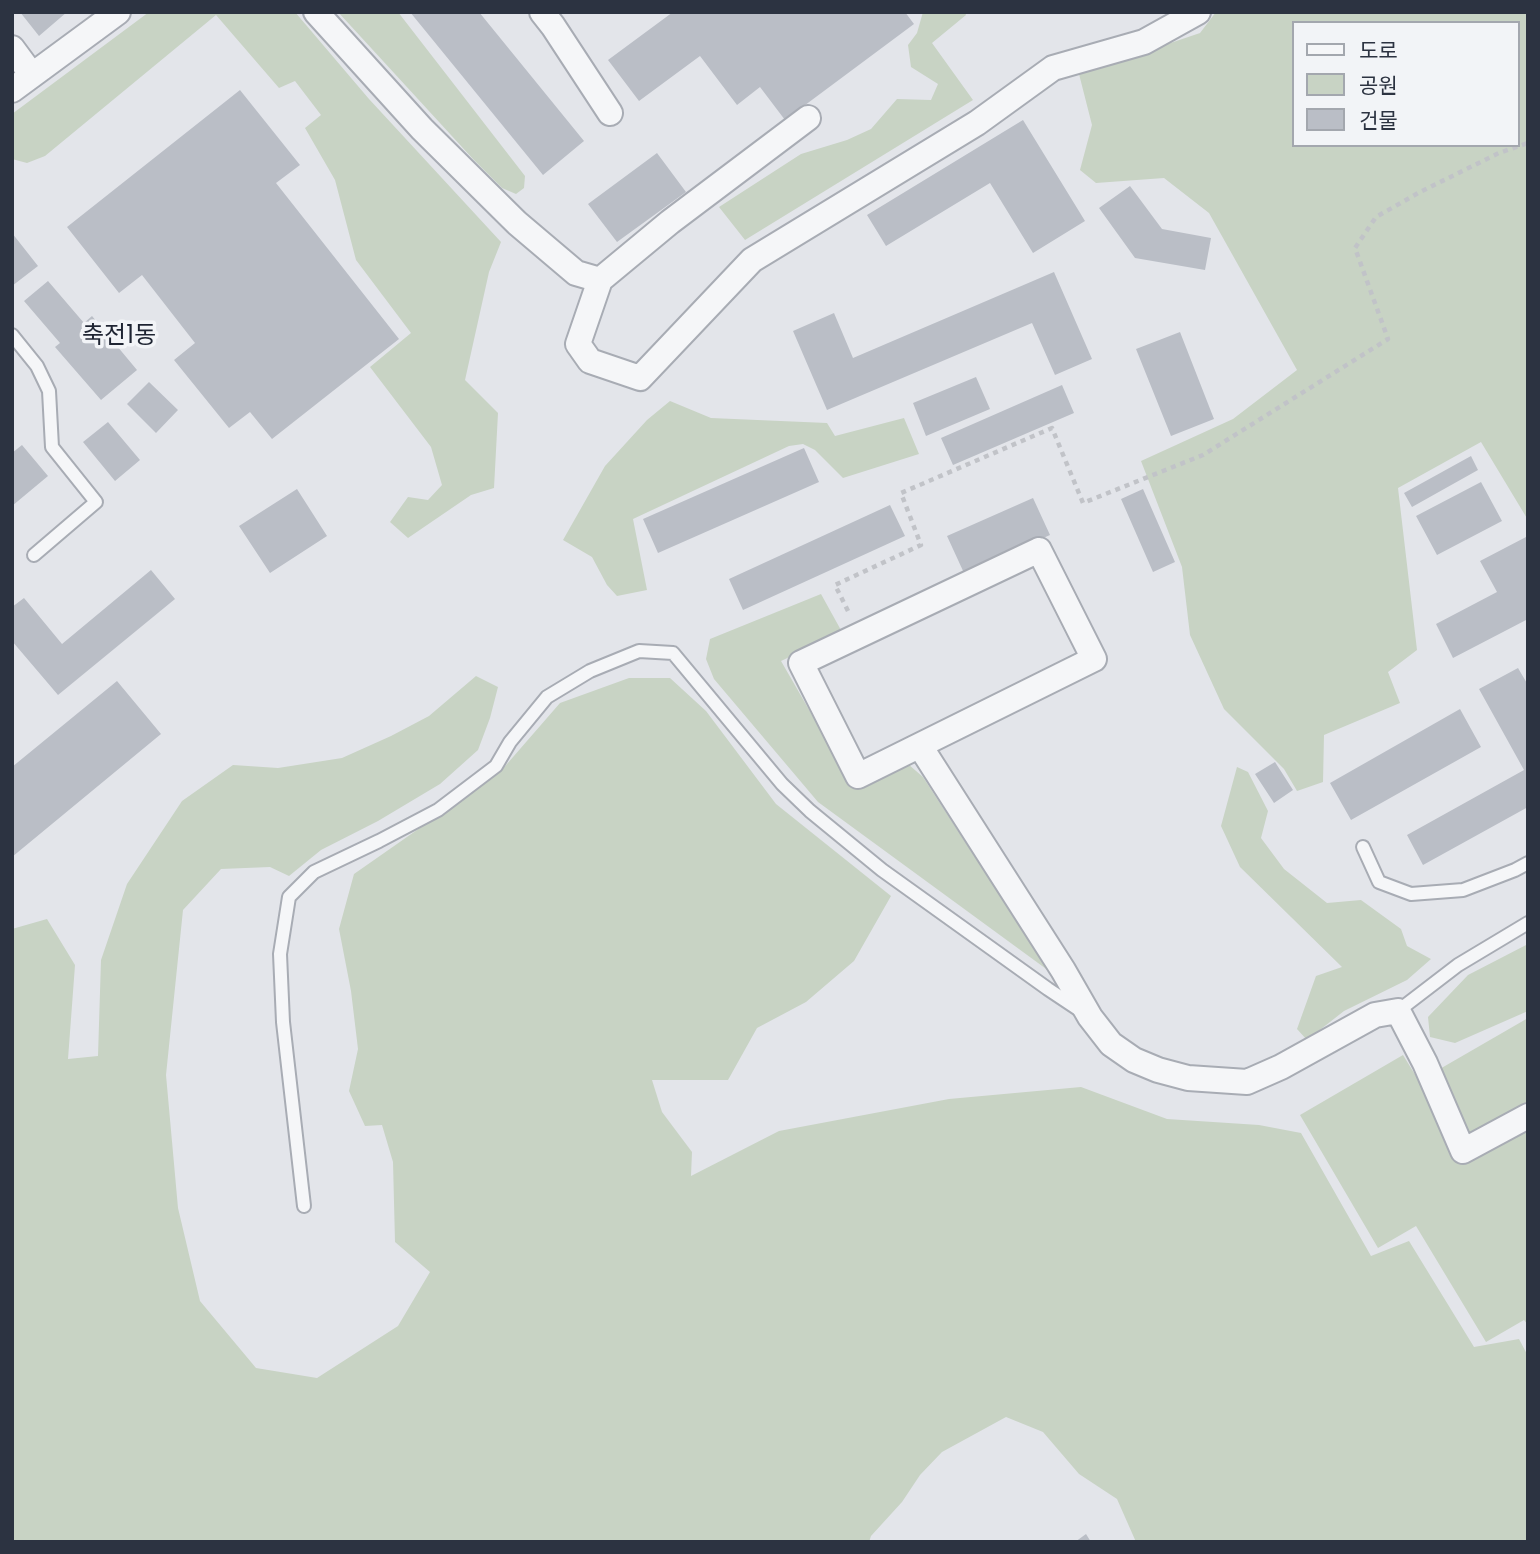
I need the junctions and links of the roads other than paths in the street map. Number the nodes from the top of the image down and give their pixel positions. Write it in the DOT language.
graph roads {
  1 [pos="118,12"];
  2 [pos="316,12"];
  3 [pos="542,12"];
  4 [pos="1198,12"];
  5 [pos="12,48"];
  6 [pos="32,75"];
  7 [pos="12,90"];
  8 [pos="610,113"];
  9 [pos="808,118"];
  10 [pos="600,279"];
  11 [pos="12,335"];
  12 [pos="34,555"];
  13 [pos="920,746"];
  14 [pos="1363,847"];
  15 [pos="1528,863"];
  16 [pos="1528,923"];
  17 [pos="1398,1011"];
  18 [pos="1090,1017"];
  19 [pos="1528,1116"];
  20 [pos="304,1206"];
  1 -- 6 [label="street"];
  2 -- 10 [label="street"];
  3 -- 8 [label="street"];
  4 -- 10 [label="street"];
  5 -- 6 [label="street"];
  6 -- 7 [label="street"];
  9 -- 10 [label="street"];
  11 -- 12 [label="lane"];
  13 -- 13 [label="street"];
  13 -- 18 [label="street"];
  14 -- 15 [label="lane"];
  16 -- 17 [label="lane"];
  17 -- 18 [label="street"];
  17 -- 19 [label="street"];
  18 -- 20 [label="lane"];
}
